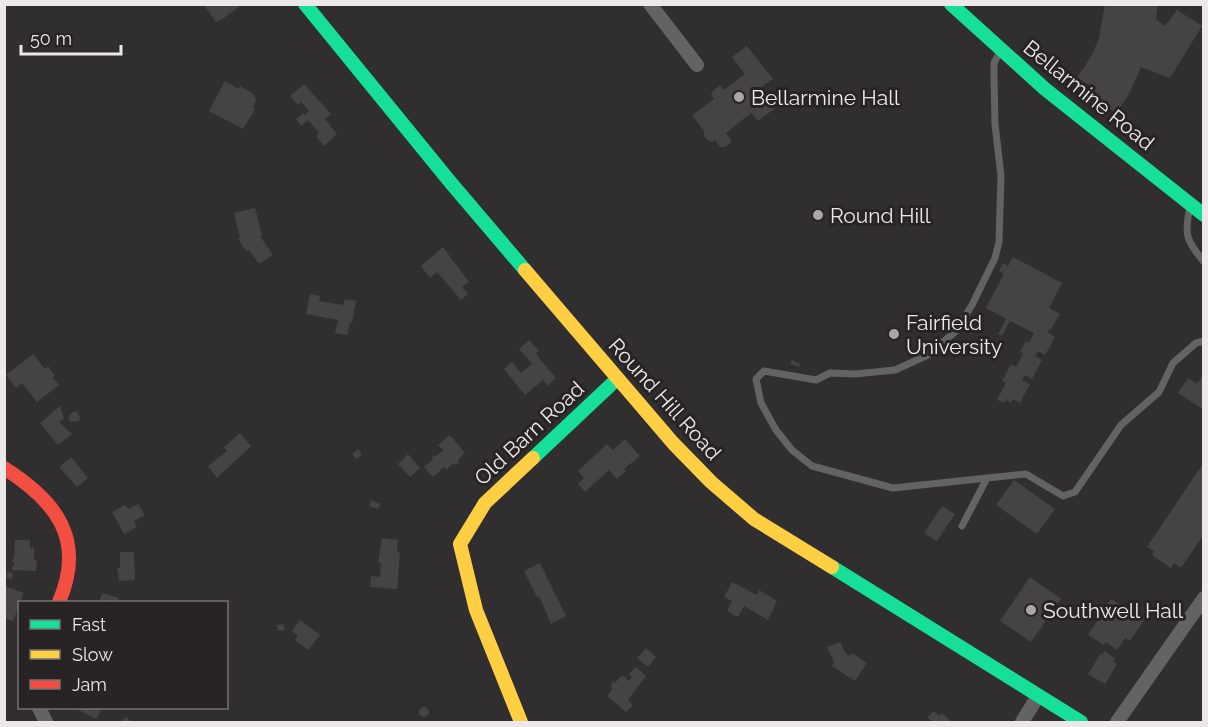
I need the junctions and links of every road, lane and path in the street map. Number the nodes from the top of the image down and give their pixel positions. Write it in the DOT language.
graph roads {
  1 [pos="305,4"];
  2 [pos="650,4"];
  3 [pos="951,4"];
  4 [pos="1001,50"];
  5 [pos="698,65"];
  6 [pos="1190,204"];
  7 [pos="1203,215"];
  8 [pos="1203,262"];
  9 [pos="1203,340"];
  10 [pos="618,379"];
  11 [pos="4,468"];
  12 [pos="987,478"];
  13 [pos="962,526"];
  14 [pos="1203,598"];
  15 [pos="60,601"];
  16 [pos="1038,696"];
  17 [pos="39,709"];
  18 [pos="46,723"];
  19 [pos="522,723"];
  20 [pos="1022,723"];
  21 [pos="1081,723"];
  22 [pos="1117,723"];
  1 -- 10 [label="main road, Round Hill Road"];
  2 -- 5 [label="street"];
  3 -- 4 [label="main road, Bellarmine Road"];
  4 -- 6 [label="main road, Bellarmine Road"];
  4 -- 12 [label="lane"];
  6 -- 7 [label="main road, Bellarmine Road"];
  6 -- 8 [label="lane"];
  9 -- 12 [label="lane"];
  10 -- 16 [label="main road, Round Hill Road"];
  10 -- 19 [label="main road, Old Barn Road"];
  11 -- 15 [label="main road"];
  12 -- 13 [label="lane"];
  14 -- 22 [label="street"];
  16 -- 20 [label="street"];
  16 -- 21 [label="main road, Round Hill Road"];
  17 -- 18 [label="street"];
}
